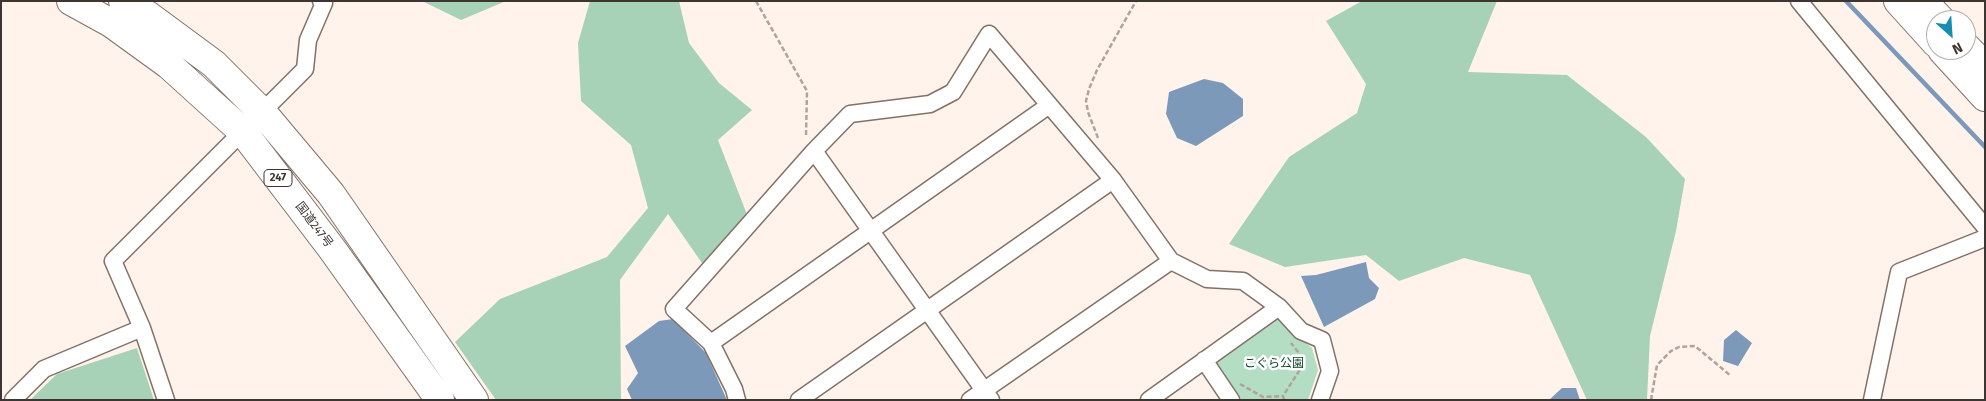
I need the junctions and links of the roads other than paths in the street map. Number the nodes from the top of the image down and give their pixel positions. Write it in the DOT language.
graph roads {
  1 [pos="70,1"];
  2 [pos="123,1"];
  3 [pos="321,1"];
  4 [pos="1799,1"];
  5 [pos="1898,1"];
  6 [pos="1926,32"];
  7 [pos="1976,57"];
  8 [pos="1951,60"];
  9 [pos="1985,66"];
  10 [pos="1985,97"];
  11 [pos="1048,106"];
  12 [pos="262,113"];
  13 [pos="243,132"];
  14 [pos="814,151"];
  15 [pos="1113,180"];
  16 [pos="1985,227"];
  17 [pos="870,230"];
  18 [pos="1985,238"];
  19 [pos="1171,261"];
  20 [pos="1279,306"];
  21 [pos="928,310"];
  22 [pos="142,328"];
  23 [pos="711,343"];
  24 [pos="1204,360"];
  25 [pos="988,395"];
  26 [pos="12,400"];
  27 [pos="166,400"];
  28 [pos="440,400"];
  29 [pos="474,400"];
  30 [pos="737,400"];
  31 [pos="800,400"];
  32 [pos="970,400"];
  33 [pos="1149,400"];
  34 [pos="1231,400"];
  35 [pos="1320,400"];
  36 [pos="1872,400"];
  1 -- 13 [label="highway, 国道247号 / 247"];
  2 -- 12 [label="highway, 247"];
  3 -- 12 [label="street"];
  4 -- 16 [label="street"];
  5 -- 6 [label="highway"];
  7 -- 9 [label="highway"];
  8 -- 10 [label="highway"];
  11 -- 14 [label="street"];
  11 -- 15 [label="street"];
  11 -- 17 [label="street"];
  12 -- 13 [label="street"];
  12 -- 29 [label="highway, 247"];
  13 -- 22 [label="street"];
  13 -- 28 [label="highway, 国道247号 / 247"];
  14 -- 17 [label="street"];
  14 -- 23 [label="street"];
  15 -- 19 [label="street"];
  15 -- 21 [label="street"];
  17 -- 21 [label="street"];
  17 -- 23 [label="street"];
  18 -- 36 [label="street"];
  19 -- 20 [label="street"];
  19 -- 25 [label="street"];
  20 -- 24 [label="street"];
  20 -- 35 [label="street"];
  21 -- 25 [label="street"];
  21 -- 31 [label="street"];
  22 -- 26 [label="street"];
  22 -- 27 [label="street"];
  23 -- 30 [label="street"];
  24 -- 33 [label="street"];
  24 -- 34 [label="street"];
  25 -- 32 [label="street"];
}
